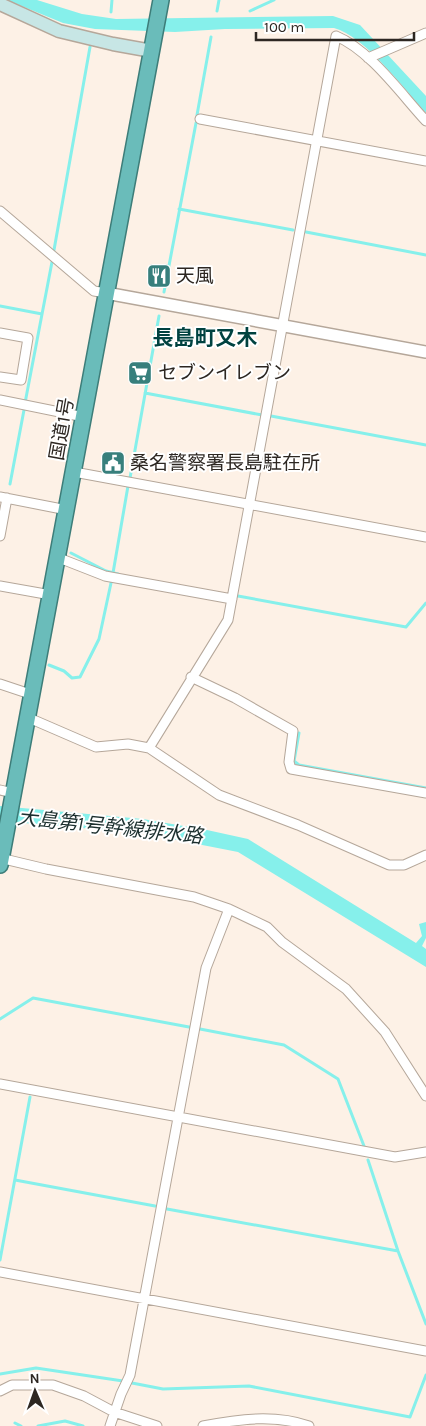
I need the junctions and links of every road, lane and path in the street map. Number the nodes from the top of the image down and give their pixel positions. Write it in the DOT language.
graph roads {
  1 [pos="161,0"];
  2 [pos="0,4"];
  3 [pos="426,33"];
  4 [pos="154,44"];
  5 [pos="369,58"];
  6 [pos="200,119"];
  7 [pos="426,120"];
  8 [pos="316,141"];
  9 [pos="426,161"];
  10 [pos="0,211"];
  11 [pos="106,293"];
  12 [pos="282,325"];
  13 [pos="0,333"];
  14 [pos="426,352"];
  15 [pos="0,377"];
  16 [pos="0,400"];
  17 [pos="84,417"];
  18 [pos="74,472"];
  19 [pos="3,497"];
  20 [pos="249,506"];
  21 [pos="68,510"];
  22 [pos="0,536"];
  23 [pos="426,538"];
  24 [pos="58,558"];
  25 [pos="0,586"];
  26 [pos="52,595"];
  27 [pos="232,599"];
  28 [pos="191,677"];
  29 [pos="0,684"];
  30 [pos="33,695"];
  31 [pos="29,718"];
  32 [pos="149,748"];
  33 [pos="426,793"];
  34 [pos="8,794"];
  35 [pos="426,855"];
  36 [pos="0,860"];
  37 [pos="229,909"];
  38 [pos="0,1084"];
  39 [pos="426,1096"];
  40 [pos="179,1118"];
  41 [pos="426,1152"];
  42 [pos="0,1272"];
  43 [pos="146,1299"];
  44 [pos="426,1351"];
  45 [pos="0,1391"];
  46 [pos="114,1412"];
  47 [pos="110,1426"];
  48 [pos="157,1426"];
  49 [pos="203,1426"];
  50 [pos="309,1426"];
  1 -- 4 [label="highway, 国道1号"];
  2 -- 4 [label="main road"];
  3 -- 5 [label="street"];
  4 -- 11 [label="highway, 国道1号"];
  5 -- 7 [label="street"];
  5 -- 8 [label="street"];
  6 -- 8 [label="street"];
  8 -- 9 [label="street"];
  8 -- 12 [label="street"];
  10 -- 11 [label="street"];
  11 -- 12 [label="street"];
  11 -- 17 [label="highway, 国道1号"];
  12 -- 14 [label="street"];
  12 -- 20 [label="street"];
  13 -- 15 [label="street"];
  16 -- 17 [label="street"];
  17 -- 18 [label="highway, 国道1号"];
  18 -- 20 [label="street"];
  18 -- 21 [label="highway, 国道1号"];
  19 -- 21 [label="street"];
  19 -- 22 [label="street"];
  20 -- 23 [label="street"];
  20 -- 27 [label="street"];
  21 -- 24 [label="highway, 国道1号"];
  24 -- 26 [label="highway, 国道1号"];
  24 -- 27 [label="street"];
  25 -- 26 [label="street"];
  26 -- 30 [label="highway, 国道1号"];
  27 -- 28 [label="street"];
  28 -- 32 [label="street"];
  28 -- 33 [label="street"];
  29 -- 30 [label="street"];
  30 -- 31 [label="highway, 国道1号"];
  31 -- 32 [label="street"];
  31 -- 34 [label="highway, 国道1号"];
  32 -- 35 [label="street"];
  34 -- 36 [label="highway, 国道1号"];
  36 -- 37 [label="street"];
  37 -- 39 [label="street"];
  37 -- 40 [label="street"];
  38 -- 40 [label="street"];
  40 -- 41 [label="street"];
  40 -- 43 [label="street"];
  42 -- 43 [label="street"];
  43 -- 44 [label="street"];
  43 -- 46 [label="street"];
  45 -- 46 [label="street"];
  46 -- 47 [label="street"];
  46 -- 48 [label="street"];
  49 -- 50 [label="street"];
}
